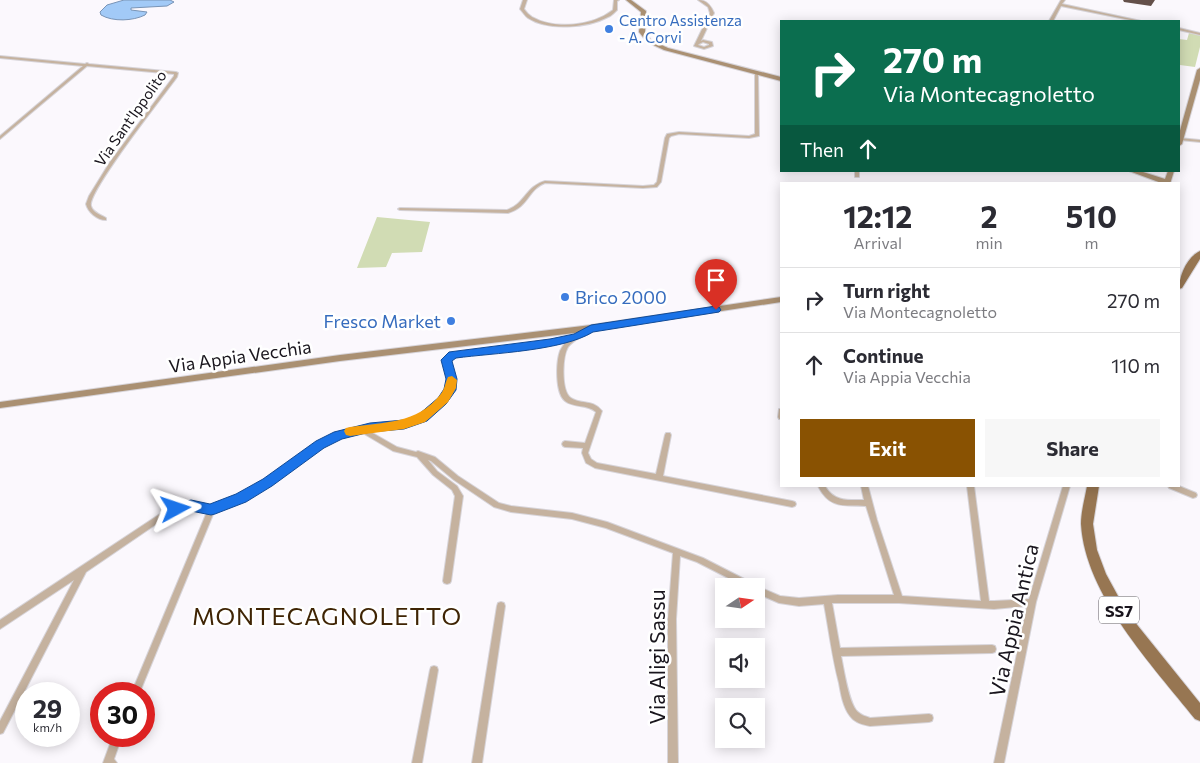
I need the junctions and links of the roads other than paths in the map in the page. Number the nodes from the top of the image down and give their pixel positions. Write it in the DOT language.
graph roads {
  1 [pos="525,0"];
  2 [pos="618,0"];
  3 [pos="628,0"];
  4 [pos="700,0"];
  5 [pos="1063,0"];
  6 [pos="1060,5"];
  7 [pos="1052,20"];
  8 [pos="1134,20"];
  9 [pos="1180,29"];
  10 [pos="1200,34"];
  11 [pos="698,42"];
  12 [pos="0,57"];
  13 [pos="87,64"];
  14 [pos="1200,70"];
  15 [pos="756,72"];
  16 [pos="780,79"];
  17 [pos="0,138"];
  18 [pos="1180,139"];
  19 [pos="1200,141"];
  20 [pos="1180,142"];
  21 [pos="1135,172"];
  22 [pos="1164,182"];
  23 [pos="400,209"];
  24 [pos="104,219"];
  25 [pos="1200,254"];
  26 [pos="1180,284"];
  27 [pos="780,299"];
  28 [pos="591,328"];
  29 [pos="577,337"];
  30 [pos="0,405"];
  31 [pos="362,429"];
  32 [pos="668,435"];
  33 [pos="565,444"];
  34 [pos="587,446"];
  35 [pos="418,454"];
  36 [pos="659,477"];
  37 [pos="822,487"];
  38 [pos="864,487"];
  39 [pos="970,487"];
  40 [pos="1067,487"];
  41 [pos="1093,487"];
  42 [pos="1173,487"];
  43 [pos="1193,495"];
  44 [pos="868,503"];
  45 [pos="792,504"];
  46 [pos="211,510"];
  47 [pos="677,552"];
  48 [pos="84,569"];
  49 [pos="735,578"];
  50 [pos="447,581"];
  51 [pos="765,594"];
  52 [pos="899,599"];
  53 [pos="827,600"];
  54 [pos="1032,602"];
  55 [pos="985,604"];
  56 [pos="501,606"];
  57 [pos="0,625"];
  58 [pos="992,649"];
  59 [pos="837,652"];
  60 [pos="434,670"];
  61 [pos="140,682"];
  62 [pos="1200,714"];
  63 [pos="929,718"];
  64 [pos="0,730"];
  65 [pos="114,747"];
  66 [pos="108,763"];
  67 [pos="112,763"];
  68 [pos="417,763"];
  69 [pos="478,763"];
  70 [pos="673,763"];
  71 [pos="999,763"];
  1 -- 2 [label="street"];
  3 -- 15 [label="main road"];
  4 -- 11 [label="street"];
  5 -- 6 [label="street"];
  6 -- 7 [label="street"];
  6 -- 8 [label="street"];
  9 -- 10 [label="street"];
  12 -- 13 [label="street, Via Sant'Ippolito"];
  13 -- 17 [label="street"];
  13 -- 24 [label="street, Via Sant'Ippolito"];
  14 -- 18 [label="main road"];
  15 -- 16 [label="main road"];
  15 -- 23 [label="street"];
  19 -- 20 [label="street"];
  21 -- 22 [label="main road"];
  25 -- 26 [label="main road"];
  27 -- 28 [label="main road, Via Appia Vecchia"];
  28 -- 29 [label="street"];
  28 -- 30 [label="main road, Via Appia Vecchia"];
  29 -- 31 [label="street"];
  29 -- 34 [label="street"];
  31 -- 35 [label="street"];
  31 -- 46 [label="street"];
  32 -- 36 [label="street"];
  33 -- 34 [label="street"];
  34 -- 36 [label="street"];
  35 -- 47 [label="street"];
  35 -- 50 [label="street"];
  36 -- 45 [label="street"];
  37 -- 44 [label="street"];
  38 -- 44 [label="street"];
  39 -- 55 [label="street"];
  40 -- 54 [label="street, Via Appia Antica"];
  41 -- 62 [label="main road, SS7"];
  42 -- 43 [label="street"];
  44 -- 52 [label="street"];
  46 -- 48 [label="street"];
  46 -- 61 [label="street"];
  47 -- 49 [label="street"];
  47 -- 70 [label="street, Via Aligi Sassu"];
  48 -- 57 [label="street"];
  48 -- 64 [label="street"];
  51 -- 53 [label="street"];
  52 -- 53 [label="street"];
  52 -- 55 [label="street"];
  53 -- 59 [label="street"];
  54 -- 55 [label="street"];
  54 -- 71 [label="street, Via Appia Antica"];
  56 -- 69 [label="street"];
  58 -- 59 [label="street"];
  59 -- 63 [label="street"];
  60 -- 68 [label="street"];
  65 -- 66 [label="street"];
  66 -- 67 [label="street"];
}
